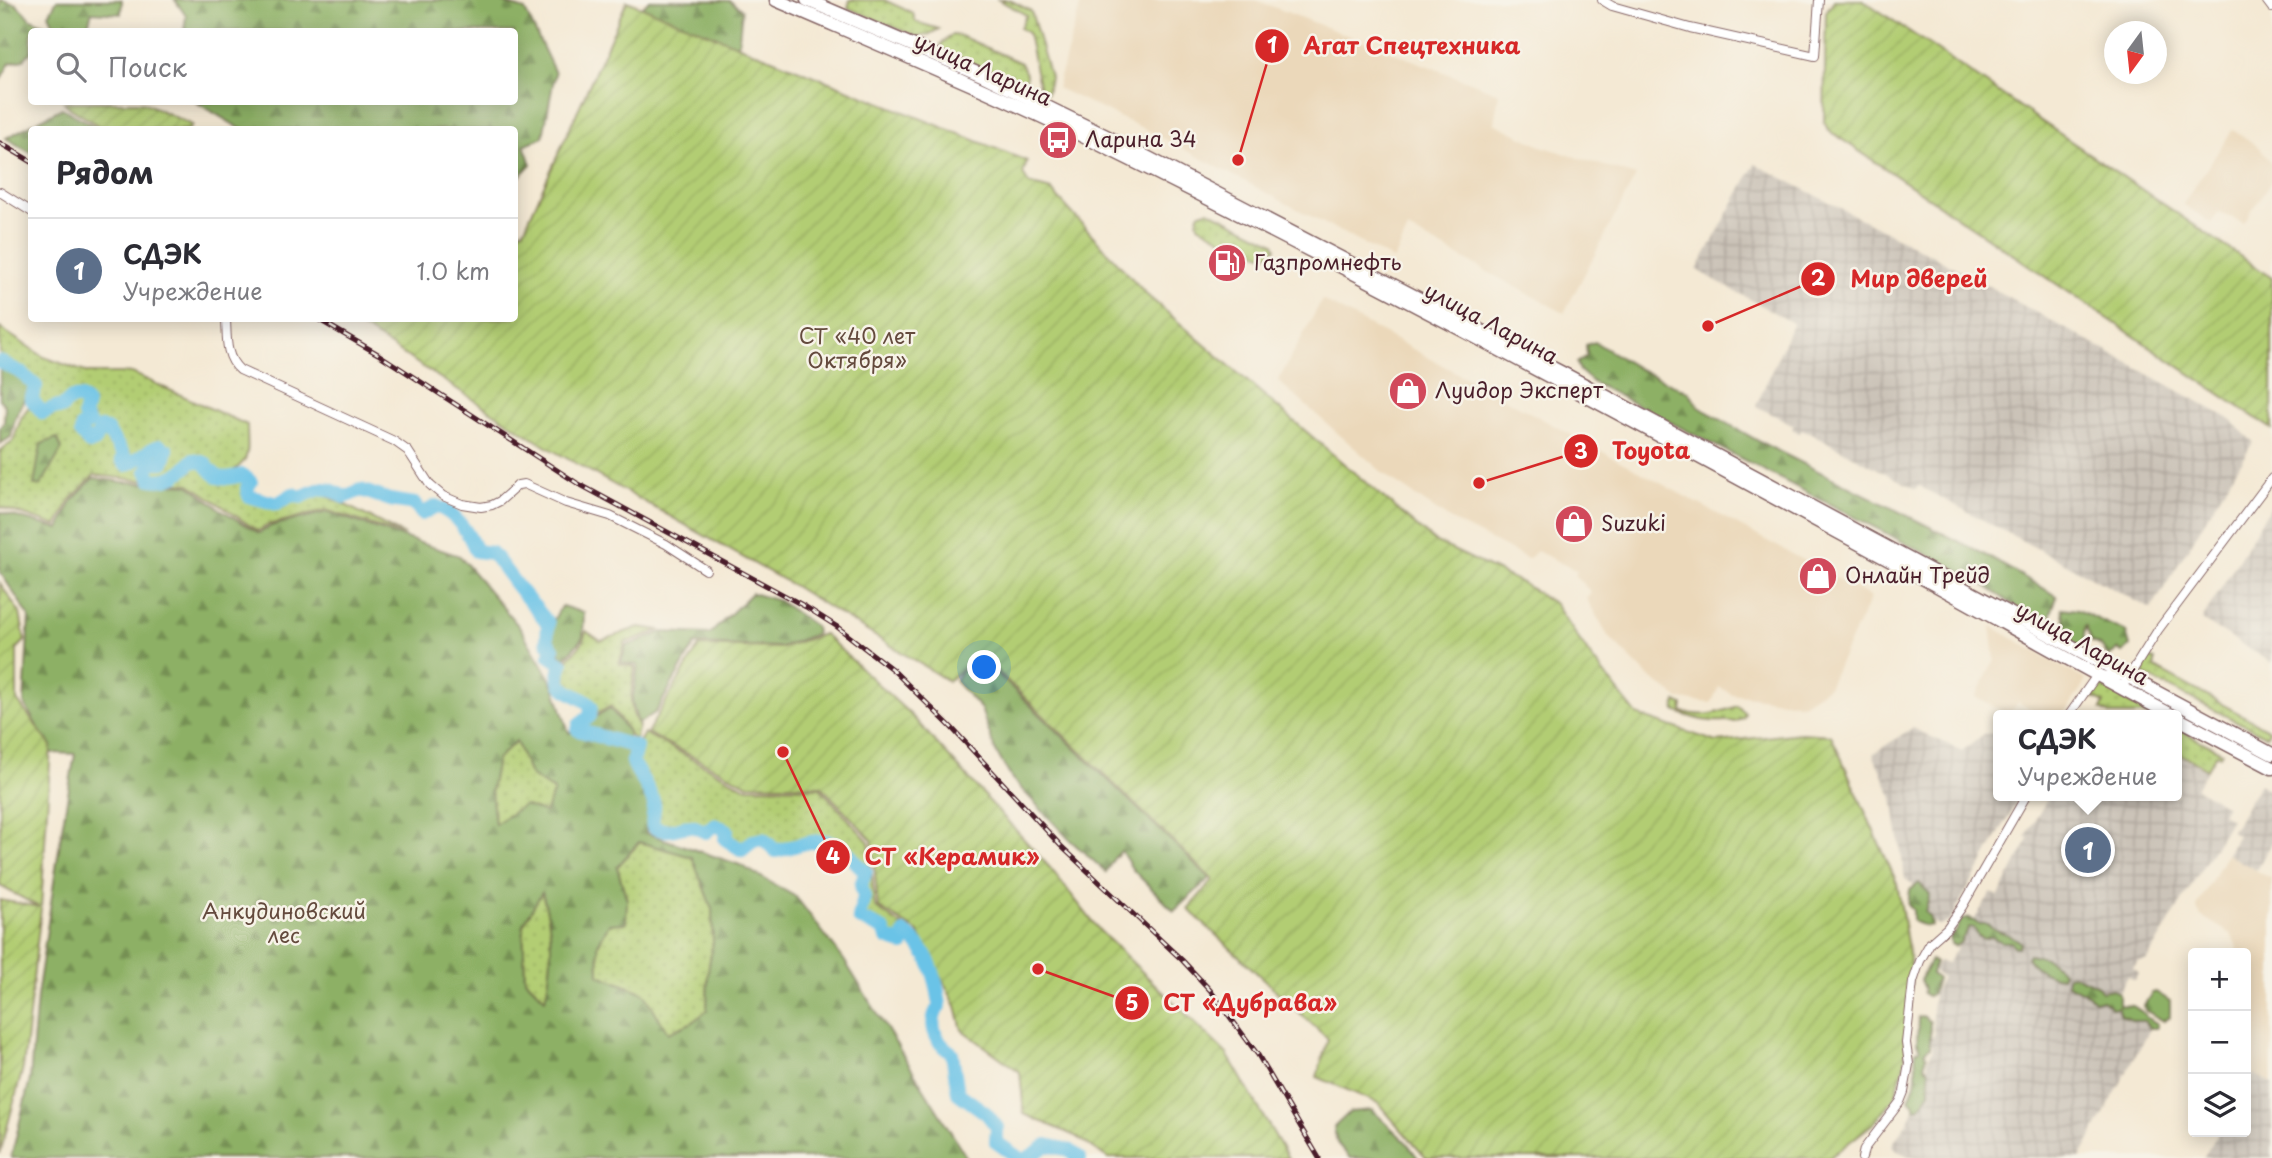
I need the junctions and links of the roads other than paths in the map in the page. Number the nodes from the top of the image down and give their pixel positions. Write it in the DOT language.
graph roads {
  1 [pos="776,0"];
  2 [pos="807,0"];
  3 [pos="1602,0"];
  4 [pos="1819,0"];
  5 [pos="2266,0"];
  6 [pos="2272,8"];
  7 [pos="1106,142"];
  8 [pos="1187,183"];
  9 [pos="0,192"];
  10 [pos="28,210"];
  11 [pos="226,322"];
  12 [pos="2272,478"];
  13 [pos="706,570"];
  14 [pos="2097,676"];
  15 [pos="2124,683"];
  16 [pos="2072,710"];
  17 [pos="2164,710"];
  18 [pos="2180,710"];
  19 [pos="2182,711"];
  20 [pos="2182,721"];
  21 [pos="2272,754"];
  22 [pos="2272,768"];
  23 [pos="2023,801"];
  24 [pos="1862,1158"];
  1 -- 7 [label="main road, улица Ларина"];
  2 -- 7 [label="main road"];
  3 -- 4 [label="street"];
  5 -- 6 [label="street"];
  7 -- 8 [label="main road, улица Ларина"];
  8 -- 14 [label="main road, улица Ларина"];
  8 -- 15 [label="main road, улица Ларина"];
  9 -- 10 [label="street"];
  11 -- 13 [label="street"];
  12 -- 15 [label="street"];
  14 -- 15 [label="main road, улица Ларина"];
  14 -- 16 [label="street"];
  15 -- 17 [label="main road, улица Ларина"];
  15 -- 18 [label="main road, улица Ларина"];
  19 -- 21 [label="main road, улица Ларина"];
  20 -- 22 [label="main road"];
  23 -- 24 [label="street"];
}
